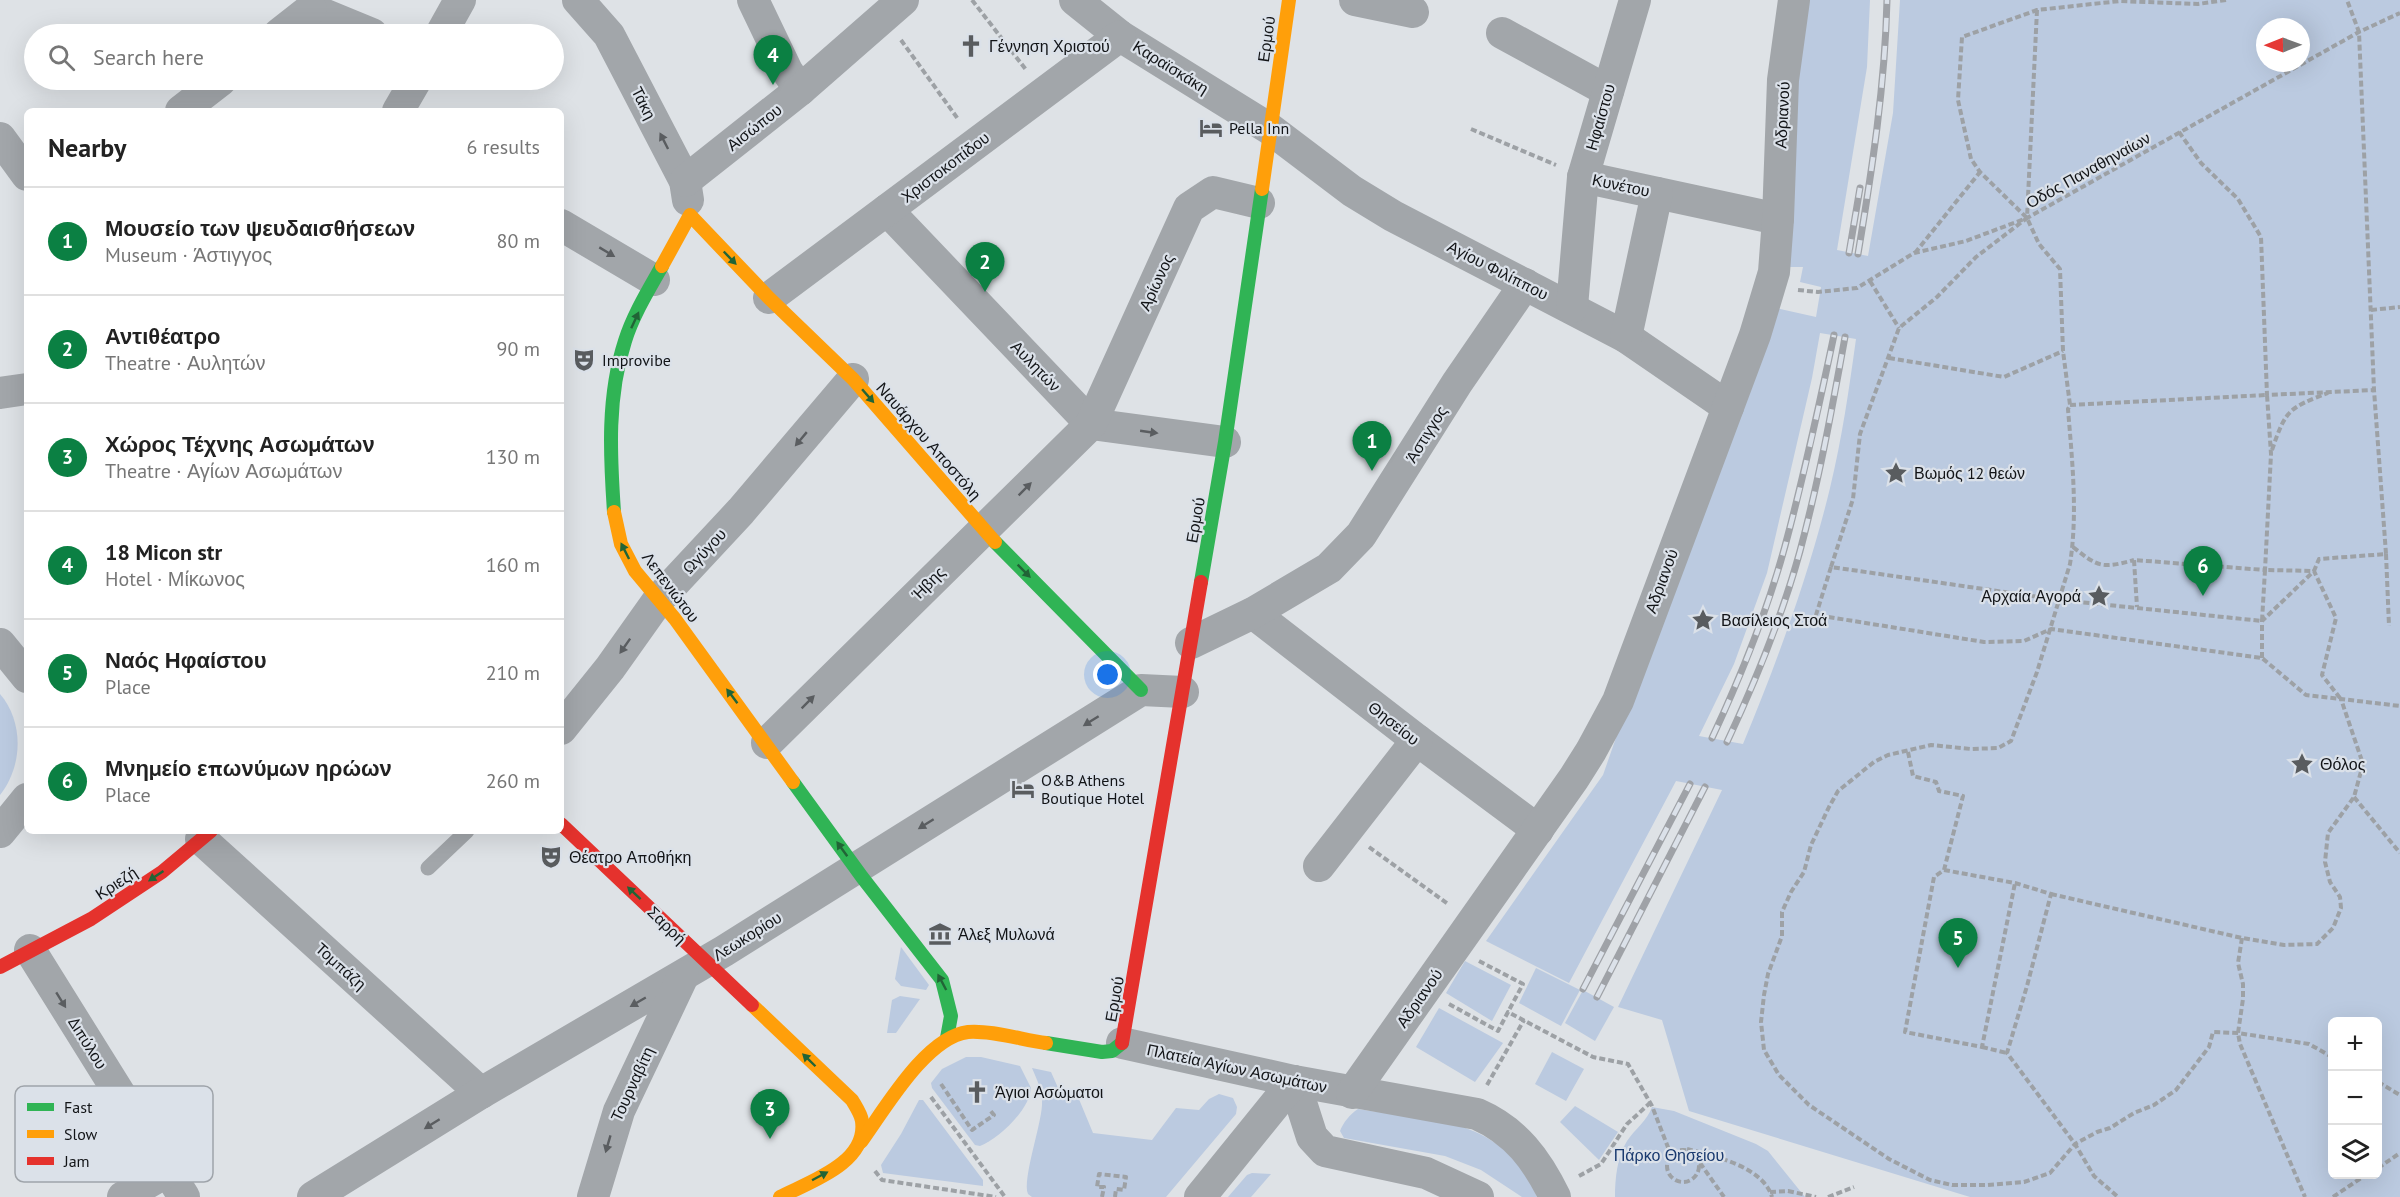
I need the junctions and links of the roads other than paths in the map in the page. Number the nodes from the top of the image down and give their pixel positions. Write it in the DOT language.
graph roads {
  1 [pos="460,0"];
  2 [pos="578,0"];
  3 [pos="753,0"];
  4 [pos="1075,0"];
  5 [pos="1288,0"];
  6 [pos="1355,0"];
  7 [pos="1635,0"];
  8 [pos="1794,0"];
  9 [pos="308,5"];
  10 [pos="894,9"];
  11 [pos="1413,12"];
  12 [pos="289,24"];
  13 [pos="350,24"];
  14 [pos="447,24"];
  15 [pos="1502,33"];
  16 [pos="1120,36"];
  17 [pos="208,90"];
  18 [pos="410,90"];
  19 [pos="800,90"];
  20 [pos="1608,91"];
  21 [pos="185,108"];
  22 [pos="400,108"];
  23 [pos="1270,129"];
  24 [pos="0,138"];
  25 [pos="24,171"];
  26 [pos="1583,177"];
  27 [pos="685,181"];
  28 [pos="1657,193"];
  29 [pos="1259,203"];
  30 [pos="887,210"];
  31 [pos="690,215"];
  32 [pos="1778,219"];
  33 [pos="564,227"];
  34 [pos="654,280"];
  35 [pos="1525,284"];
  36 [pos="769,298"];
  37 [pos="1572,307"];
  38 [pos="1626,337"];
  39 [pos="853,379"];
  40 [pos="24,389"];
  41 [pos="0,393"];
  42 [pos="1728,406"];
  43 [pos="1091,424"];
  44 [pos="1225,442"];
  45 [pos="983,530"];
  46 [pos="659,599"];
  47 [pos="1253,613"];
  48 [pos="1191,643"];
  49 [pos="0,644"];
  50 [pos="24,670"];
  51 [pos="1141,690"];
  52 [pos="1183,692"];
  53 [pos="564,725"];
  54 [pos="1417,740"];
  55 [pos="766,743"];
  56 [pos="24,803"];
  57 [pos="564,827"];
  58 [pos="1538,830"];
  59 [pos="0,832"];
  60 [pos="464,834"];
  61 [pos="206,835"];
  62 [pos="1319,866"];
  63 [pos="429,868"];
  64 [pos="856,868"];
  65 [pos="30,950"];
  66 [pos="0,967"];
  67 [pos="695,969"];
  68 [pos="953,1024"];
  69 [pos="947,1038"];
  70 [pos="1122,1043"];
  71 [pos="1294,1081"];
  72 [pos="115,1086"];
  73 [pos="481,1093"];
  74 [pos="1353,1093"];
  75 [pos="863,1100"];
  76 [pos="859,1146"];
  77 [pos="149,1182"];
  78 [pos="175,1182"];
  79 [pos="1553,1194"];
  80 [pos="123,1197"];
  81 [pos="184,1197"];
  82 [pos="313,1197"];
  83 [pos="593,1197"];
  84 [pos="780,1197"];
  85 [pos="1200,1197"];
  86 [pos="1478,1197"];
  1 -- 14 [label="street"];
  27 -- 2 [label="street, Τάκη, one-way"];
  3 -- 19 [label="street"];
  4 -- 16 [label="street, Καραϊσκάκη"];
  5 -- 23 [label="street, Ερμού"];
  6 -- 11 [label="street"];
  7 -- 20 [label="street, Ηφαίστου"];
  8 -- 32 [label="street, Αδριανού"];
  9 -- 12 [label="street"];
  9 -- 13 [label="street"];
  10 -- 19 [label="street, Αισώπου"];
  15 -- 20 [label="street"];
  16 -- 23 [label="street, Καραϊσκάκη"];
  16 -- 30 [label="street, Χριστοκοπίδου"];
  17 -- 21 [label="street"];
  18 -- 22 [label="street"];
  19 -- 27 [label="street, Αισώπου"];
  20 -- 26 [label="street, Ηφαίστου"];
  23 -- 29 [label="street, Ερμού"];
  23 -- 35 [label="street, Αγίου Φιλίππου"];
  24 -- 25 [label="street"];
  26 -- 28 [label="street, Κυνέτου"];
  26 -- 37 [label="street, Ηφαίστου"];
  27 -- 31 [label="street, Τάκη"];
  28 -- 32 [label="street, Κυνέτου"];
  28 -- 38 [label="street"];
  29 -- 43 [label="street, Αρίωνος"];
  29 -- 44 [label="street, Ερμού"];
  30 -- 36 [label="street, Χριστοκοπίδου"];
  30 -- 43 [label="street, Αυλητών"];
  31 -- 34 [label="street, Λεπενιώτου"];
  31 -- 36 [label="street, Ναυάρχου Αποστόλη, one-way"];
  32 -- 42 [label="street, Αδριανού"];
  33 -- 34 [label="street, one-way"];
  46 -- 34 [label="street, Λεπενιώτου, one-way"];
  35 -- 37 [label="street, Αγίου Φιλίππου"];
  35 -- 47 [label="street, Άστιγγος"];
  36 -- 39 [label="street, Ναυάρχου Αποστόλη"];
  37 -- 38 [label="street, Αγίου Φιλίππου"];
  38 -- 42 [label="street, Αγίου Φιλίππου"];
  39 -- 45 [label="street, Ναυάρχου Αποστόλη, one-way"];
  39 -- 46 [label="street, Ωγύγου, one-way"];
  40 -- 41 [label="street"];
  42 -- 58 [label="street, Αδριανού"];
  43 -- 44 [label="street, one-way"];
  45 -- 43 [label="street, Ήβης, one-way"];
  44 -- 48 [label="street, Ερμού"];
  45 -- 51 [label="street, Ναυάρχου Αποστόλη, one-way"];
  55 -- 45 [label="street, Ήβης, one-way"];
  46 -- 53 [label="street, Ωγύγου, one-way"];
  55 -- 46 [label="street, Λεπενιώτου, one-way"];
  47 -- 48 [label="street, Άστιγγος"];
  47 -- 54 [label="street, Θησείου"];
  48 -- 52 [label="street, Ερμού"];
  49 -- 50 [label="street"];
  51 -- 52 [label="street"];
  51 -- 64 [label="street, Λεωκορίου, one-way"];
  52 -- 70 [label="street, Ερμού"];
  54 -- 58 [label="street, Θησείου"];
  54 -- 62 [label="street"];
  64 -- 55 [label="street, Λεπενιώτου, one-way"];
  56 -- 59 [label="street"];
  67 -- 57 [label="street, Σαρρή, one-way"];
  58 -- 74 [label="street, Αδριανού"];
  60 -- 63 [label="lane"];
  61 -- 65 [label="street, Κριεζή, one-way"];
  61 -- 73 [label="street, Τομπάζη"];
  64 -- 67 [label="street, Λεωκορίου"];
  68 -- 64 [label="street, Λεπενιώτου, one-way"];
  65 -- 66 [label="street, Κριεζή"];
  65 -- 72 [label="street, Διπύλου, one-way"];
  67 -- 73 [label="street, Λεωκορίου, one-way"];
  75 -- 67 [label="street, Σαρρή, one-way"];
  67 -- 83 [label="street, Τουρναβίτη, one-way"];
  68 -- 69 [label="street"];
  68 -- 70 [label="street, Πλατεία Αγίων Ασωμάτων"];
  68 -- 75 [label="street"];
  69 -- 70 [label="street, Πλατεία Αγίων Ασωμάτων"];
  69 -- 76 [label="street, Πλατεία Αγίων Ασωμάτων"];
  70 -- 71 [label="street, Πλατεία Αγίων Ασωμάτων"];
  71 -- 74 [label="street, Πλατεία Αγίων Ασωμάτων"];
  71 -- 85 [label="street"];
  71 -- 86 [label="street"];
  73 -- 82 [label="street, Λεωκορίου, one-way"];
  74 -- 79 [label="street, Πλατεία Αγίων Ασωμάτων"];
  75 -- 76 [label="street"];
  84 -- 76 [label="street, Πλατεία Αγίων Ασωμάτων, one-way"];
  77 -- 80 [label="street"];
  78 -- 81 [label="street, Διπύλου"];
}
